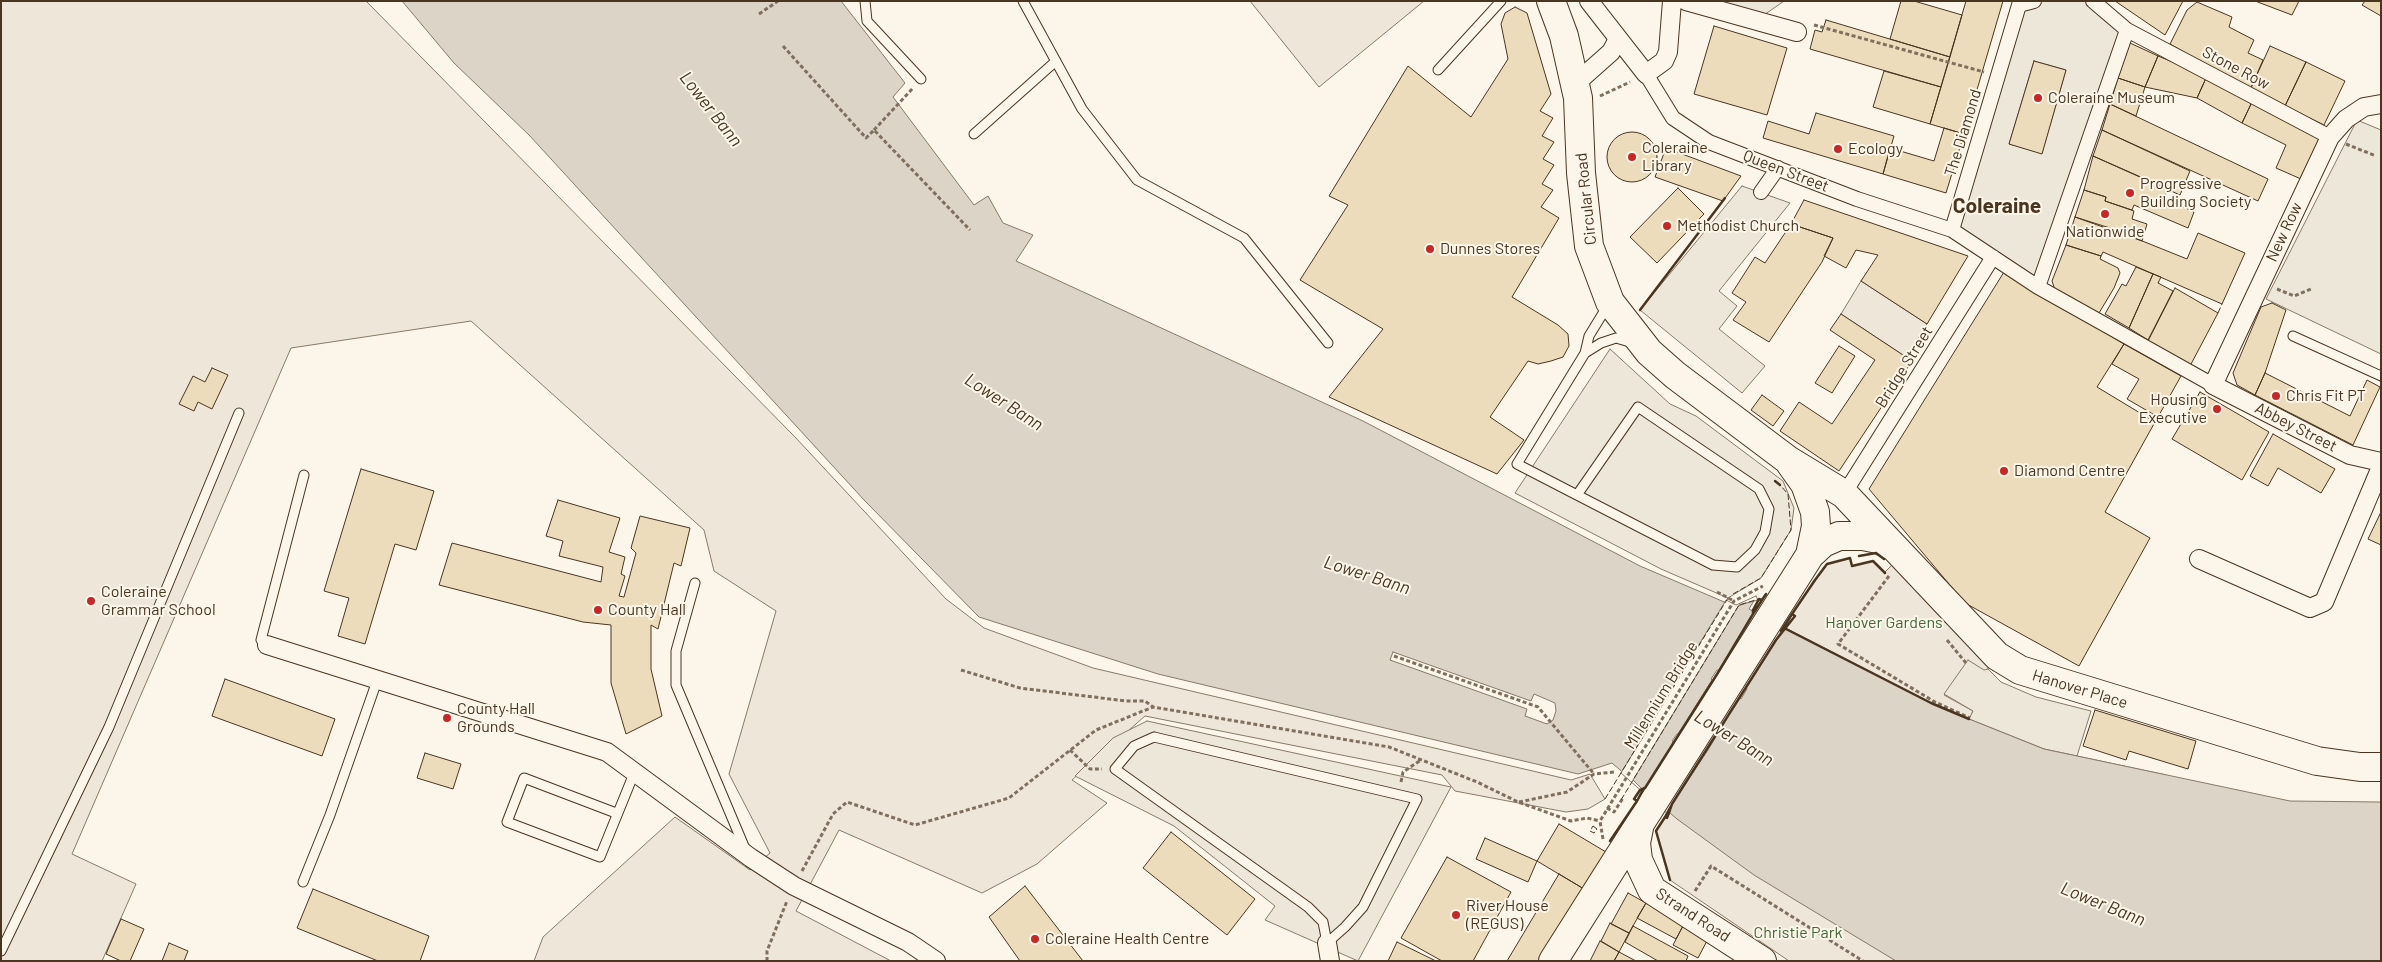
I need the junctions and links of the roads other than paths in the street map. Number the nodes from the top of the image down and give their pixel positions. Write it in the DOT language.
graph roads {
  1 [pos="865,1"];
  2 [pos="1023,1"];
  3 [pos="1501,1"];
  4 [pos="1551,1"];
  5 [pos="1589,1"];
  6 [pos="1672,1"];
  7 [pos="1686,1"];
  8 [pos="2034,1"];
  9 [pos="2093,1"];
  10 [pos="2127,30"];
  11 [pos="1797,32"];
  12 [pos="1618,40"];
  13 [pos="1056,61"];
  14 [pos="1438,70"];
  15 [pos="1646,74"];
  16 [pos="921,79"];
  17 [pos="1575,84"];
  18 [pos="2381,104"];
  19 [pos="974,134"];
  20 [pos="2330,137"];
  21 [pos="1778,168"];
  22 [pos="1761,192"];
  23 [pos="1952,230"];
  24 [pos="1993,257"];
  25 [pos="2038,287"];
  26 [pos="1610,302"];
  27 [pos="2293,336"];
  28 [pos="1328,343"];
  29 [pos="1649,352"];
  30 [pos="1585,353"];
  31 [pos="2381,376"];
  32 [pos="2213,385"];
  33 [pos="239,413"];
  34 [pos="1788,460"];
  35 [pos="2381,462"];
  36 [pos="2381,468"];
  37 [pos="304,475"];
  38 [pos="1844,494"];
  39 [pos="1577,495"];
  40 [pos="1810,555"];
  41 [pos="2199,559"];
  42 [pos="1892,564"];
  43 [pos="695,583"];
  44 [pos="267,645"];
  45 [pos="378,678"];
  46 [pos="2381,767"];
  47 [pos="635,771"];
  48 [pos="616,813"];
  49 [pos="1631,855"];
  50 [pos="748,856"];
  51 [pos="303,882"];
  52 [pos="1597,890"];
  53 [pos="1652,890"];
  54 [pos="1327,943"];
  55 [pos="1727,948"];
  56 [pos="1,951"];
  57 [pos="936,961"];
  58 [pos="1330,961"];
  59 [pos="1553,961"];
  60 [pos="1762,961"];
  1 -- 16 [label="lane"];
  2 -- 13 [label="lane"];
  3 -- 14 [label="lane"];
  4 -- 17 [label="main road, Circular Road"];
  5 -- 12 [label="street"];
  6 -- 15 [label="street"];
  7 -- 11 [label="street"];
  8 -- 23 [label="street, The Diamond"];
  9 -- 10 [label="street"];
  10 -- 20 [label="street, Stone Row"];
  10 -- 25 [label="street"];
  12 -- 15 [label="street"];
  12 -- 17 [label="street"];
  13 -- 19 [label="lane"];
  13 -- 28 [label="lane"];
  15 -- 21 [label="street, Queen Street"];
  17 -- 26 [label="main road, Circular Road"];
  18 -- 20 [label="street, New Row"];
  20 -- 32 [label="street, New Row"];
  21 -- 22 [label="street"];
  21 -- 23 [label="street, Queen Street"];
  23 -- 24 [label="street"];
  24 -- 25 [label="street"];
  24 -- 38 [label="street, Bridge Street"];
  25 -- 32 [label="street"];
  26 -- 29 [label="main road, Circular Road"];
  26 -- 30 [label="lane"];
  27 -- 31 [label="lane"];
  29 -- 30 [label="lane"];
  29 -- 34 [label="main road, Circular Road"];
  30 -- 39 [label="lane"];
  32 -- 35 [label="street, Abbey Street"];
  33 -- 56 [label="lane"];
  34 -- 38 [label="main road, Circular Road"];
  34 -- 40 [label="main road"];
  36 -- 41 [label="street"];
  37 -- 44 [label="lane"];
  38 -- 42 [label="main road, Hanover Place"];
  39 -- 39 [label="lane"];
  40 -- 42 [label="main road"];
  40 -- 49 [label="main road, Strand Road"];
  42 -- 46 [label="main road, Hanover Place"];
  43 -- 50 [label="lane"];
  44 -- 45 [label="street"];
  45 -- 47 [label="street"];
  45 -- 51 [label="lane"];
  47 -- 48 [label="lane"];
  47 -- 50 [label="street"];
  48 -- 48 [label="lane"];
  49 -- 52 [label="main road"];
  49 -- 53 [label="main road, Strand Road"];
  50 -- 57 [label="street"];
  52 -- 53 [label="main road"];
  52 -- 59 [label="main road"];
  53 -- 55 [label="main road, Strand Road"];
  54 -- 54 [label="lane"];
  54 -- 58 [label="street"];
  55 -- 60 [label="main road, Strand Road"];
}
